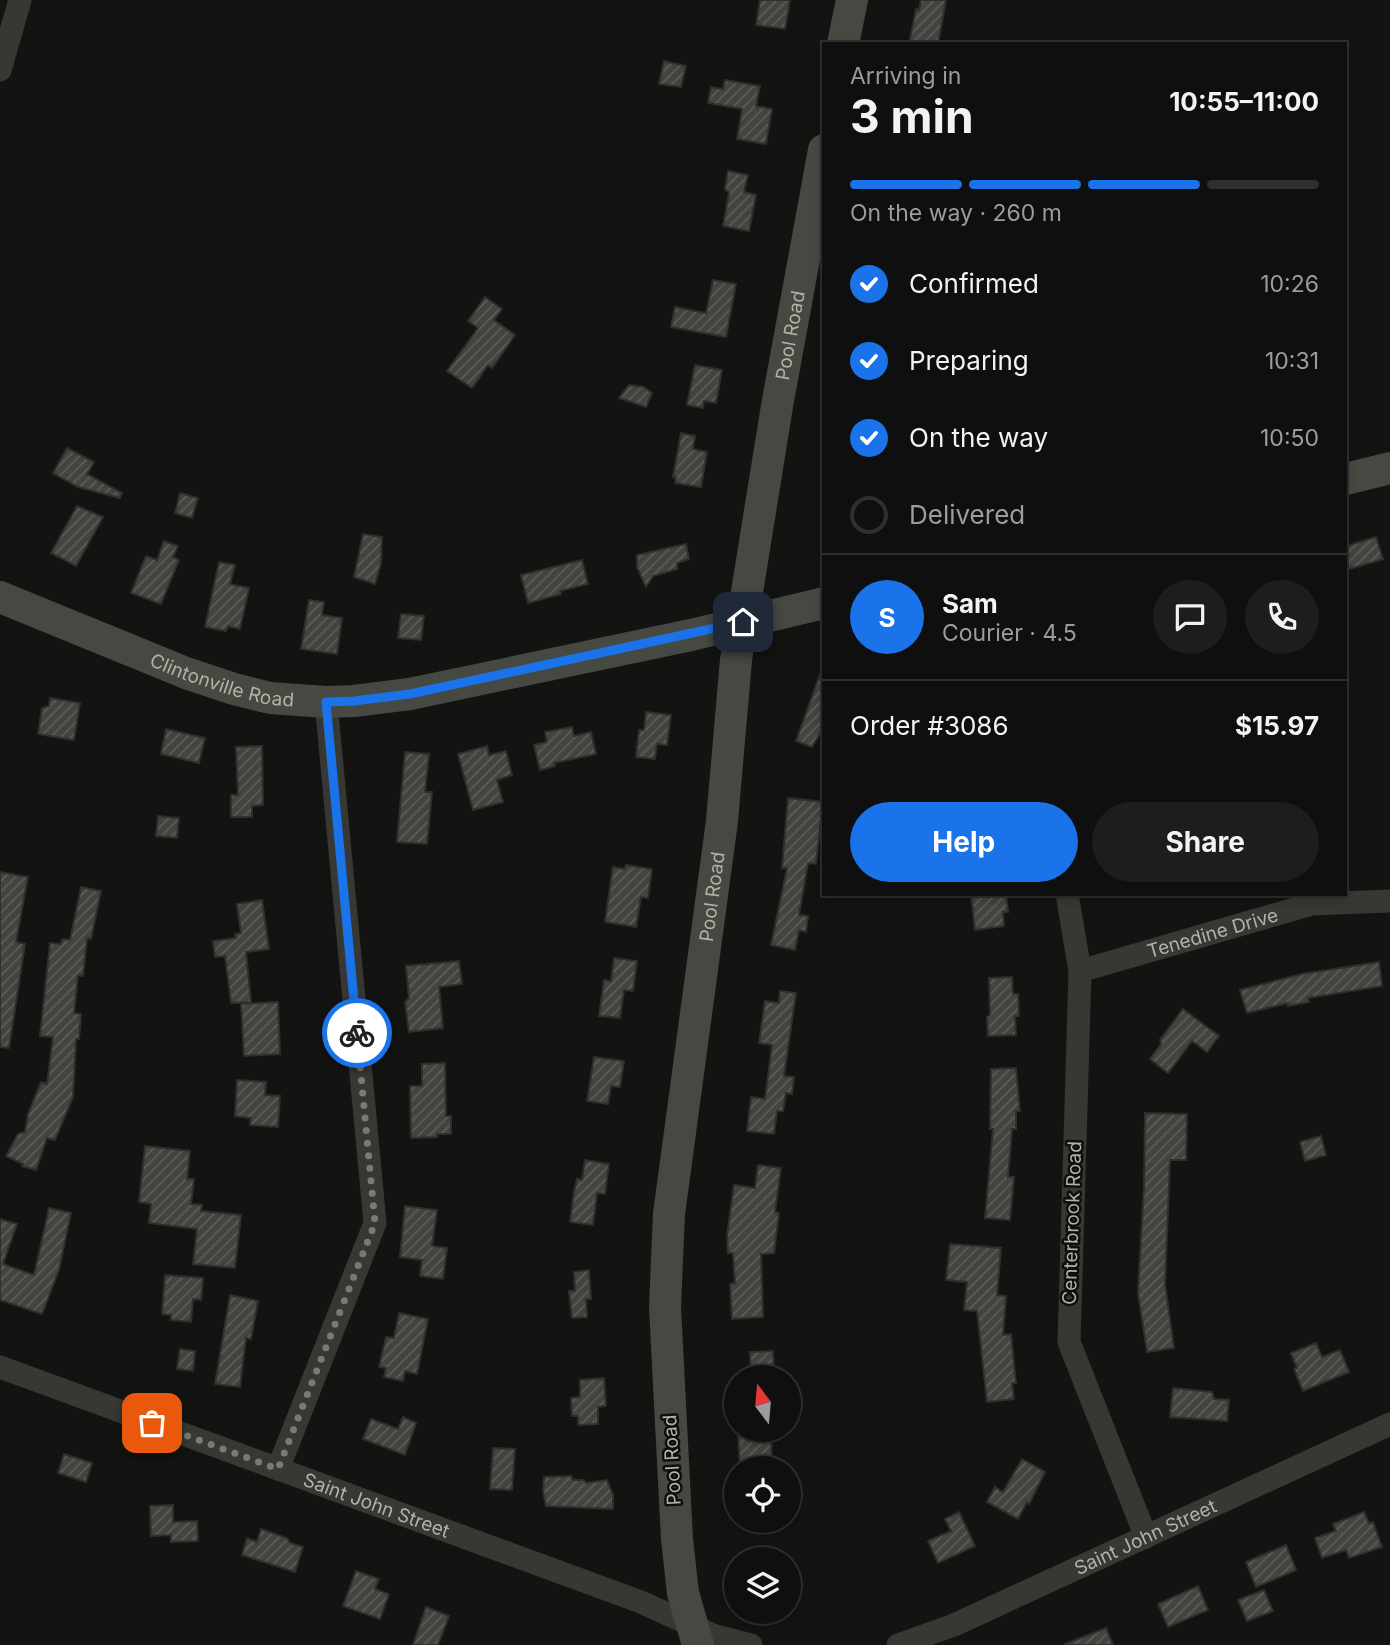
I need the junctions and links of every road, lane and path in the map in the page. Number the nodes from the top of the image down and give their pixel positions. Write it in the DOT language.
graph roads {
  1 [pos="20,0"];
  2 [pos="852,0"];
  3 [pos="844,42"];
  4 [pos="0,70"];
  5 [pos="822,161"];
  6 [pos="1390,468"];
  7 [pos="1347,479"];
  8 [pos="0,597"];
  9 [pos="822,603"];
  10 [pos="743,622"];
  11 [pos="326,702"];
  12 [pos="1067,896"];
  13 [pos="1390,901"];
  14 [pos="1080,971"];
  15 [pos="0,1367"];
  16 [pos="1390,1424"];
  17 [pos="278,1469"];
  18 [pos="1146,1537"];
  19 [pos="695,1635"];
  20 [pos="751,1645"];
  21 [pos="898,1645"];
  1 -- 4 [label="street"];
  2 -- 3 [label="street"];
  5 -- 10 [label="street, Pool Road"];
  6 -- 7 [label="street"];
  8 -- 11 [label="street, Clintonville Road"];
  9 -- 10 [label="street, Clintonville Road"];
  10 -- 11 [label="street, Clintonville Road"];
  10 -- 19 [label="street, Pool Road"];
  11 -- 17 [label="street"];
  12 -- 14 [label="street, Centerbrook Road"];
  13 -- 14 [label="street, Tenedine Drive"];
  14 -- 18 [label="street, Centerbrook Road"];
  15 -- 17 [label="street, Saint John Street"];
  16 -- 18 [label="street, Saint John Street"];
  17 -- 19 [label="street, Saint John Street"];
  18 -- 21 [label="street, Saint John Street"];
  19 -- 20 [label="street, Saint John Street"];
}
